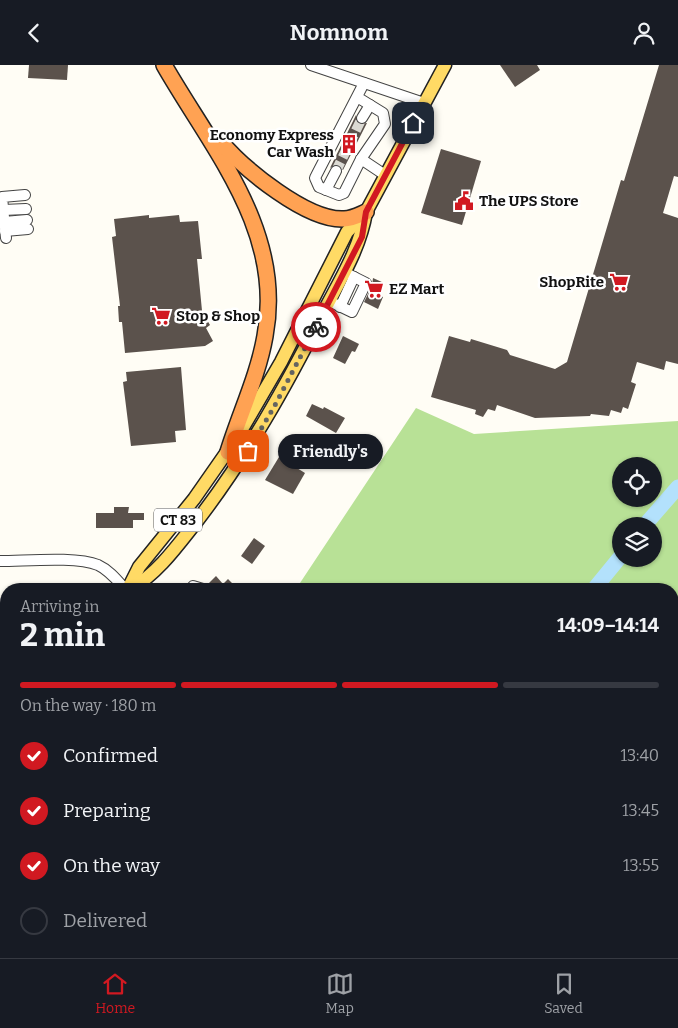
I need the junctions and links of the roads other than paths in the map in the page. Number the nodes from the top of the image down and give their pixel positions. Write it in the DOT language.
graph roads {
  1 [pos="164,65"];
  2 [pos="311,65"];
  3 [pos="446,65"];
  4 [pos="364,83"];
  5 [pos="357,97"];
  6 [pos="424,103"];
  7 [pos="370,105"];
  8 [pos="198,118"];
  9 [pos="362,118"];
  10 [pos="362,159"];
  11 [pos="336,171"];
  12 [pos="385,175"];
  13 [pos="326,190"];
  14 [pos="366,212"];
  15 [pos="26,214"];
  16 [pos="4,221"];
  17 [pos="341,242"];
  18 [pos="353,254"];
  19 [pos="349,275"];
  20 [pos="335,304"];
  21 [pos="266,389"];
  22 [pos="274,407"];
  23 [pos="228,452"];
  24 [pos="0,561"];
  25 [pos="122,583"];
  26 [pos="131,583"];
  27 [pos="139,583"];
  1 -- 8 [label="highway"];
  2 -- 4 [label="street"];
  3 -- 6 [label="main road, CT 83"];
  4 -- 5 [label="street"];
  4 -- 6 [label="street"];
  5 -- 7 [label="street"];
  5 -- 13 [label="street"];
  6 -- 12 [label="main road, CT 83"];
  7 -- 9 [label="street"];
  7 -- 10 [label="street"];
  8 -- 14 [label="highway"];
  8 -- 23 [label="highway"];
  10 -- 12 [label="street"];
  10 -- 13 [label="street"];
  11 -- 13 [label="street"];
  12 -- 14 [label="main road, CT 83"];
  14 -- 17 [label="main road, CT 83"];
  14 -- 18 [label="main road, CT 83"];
  15 -- 16 [label="street"];
  15 -- 16 [label="street"];
  15 -- 16 [label="street"];
  17 -- 18 [label="main road"];
  17 -- 21 [label="main road, CT 83"];
  18 -- 19 [label="main road, CT 83"];
  19 -- 20 [label="main road, CT 83"];
  19 -- 20 [label="street"];
  20 -- 22 [label="main road, CT 83"];
  21 -- 22 [label="main road"];
  21 -- 23 [label="main road, CT 83"];
  22 -- 27 [label="main road, CT 83"];
  23 -- 26 [label="main road, CT 83"];
  24 -- 25 [label="street"];
}
